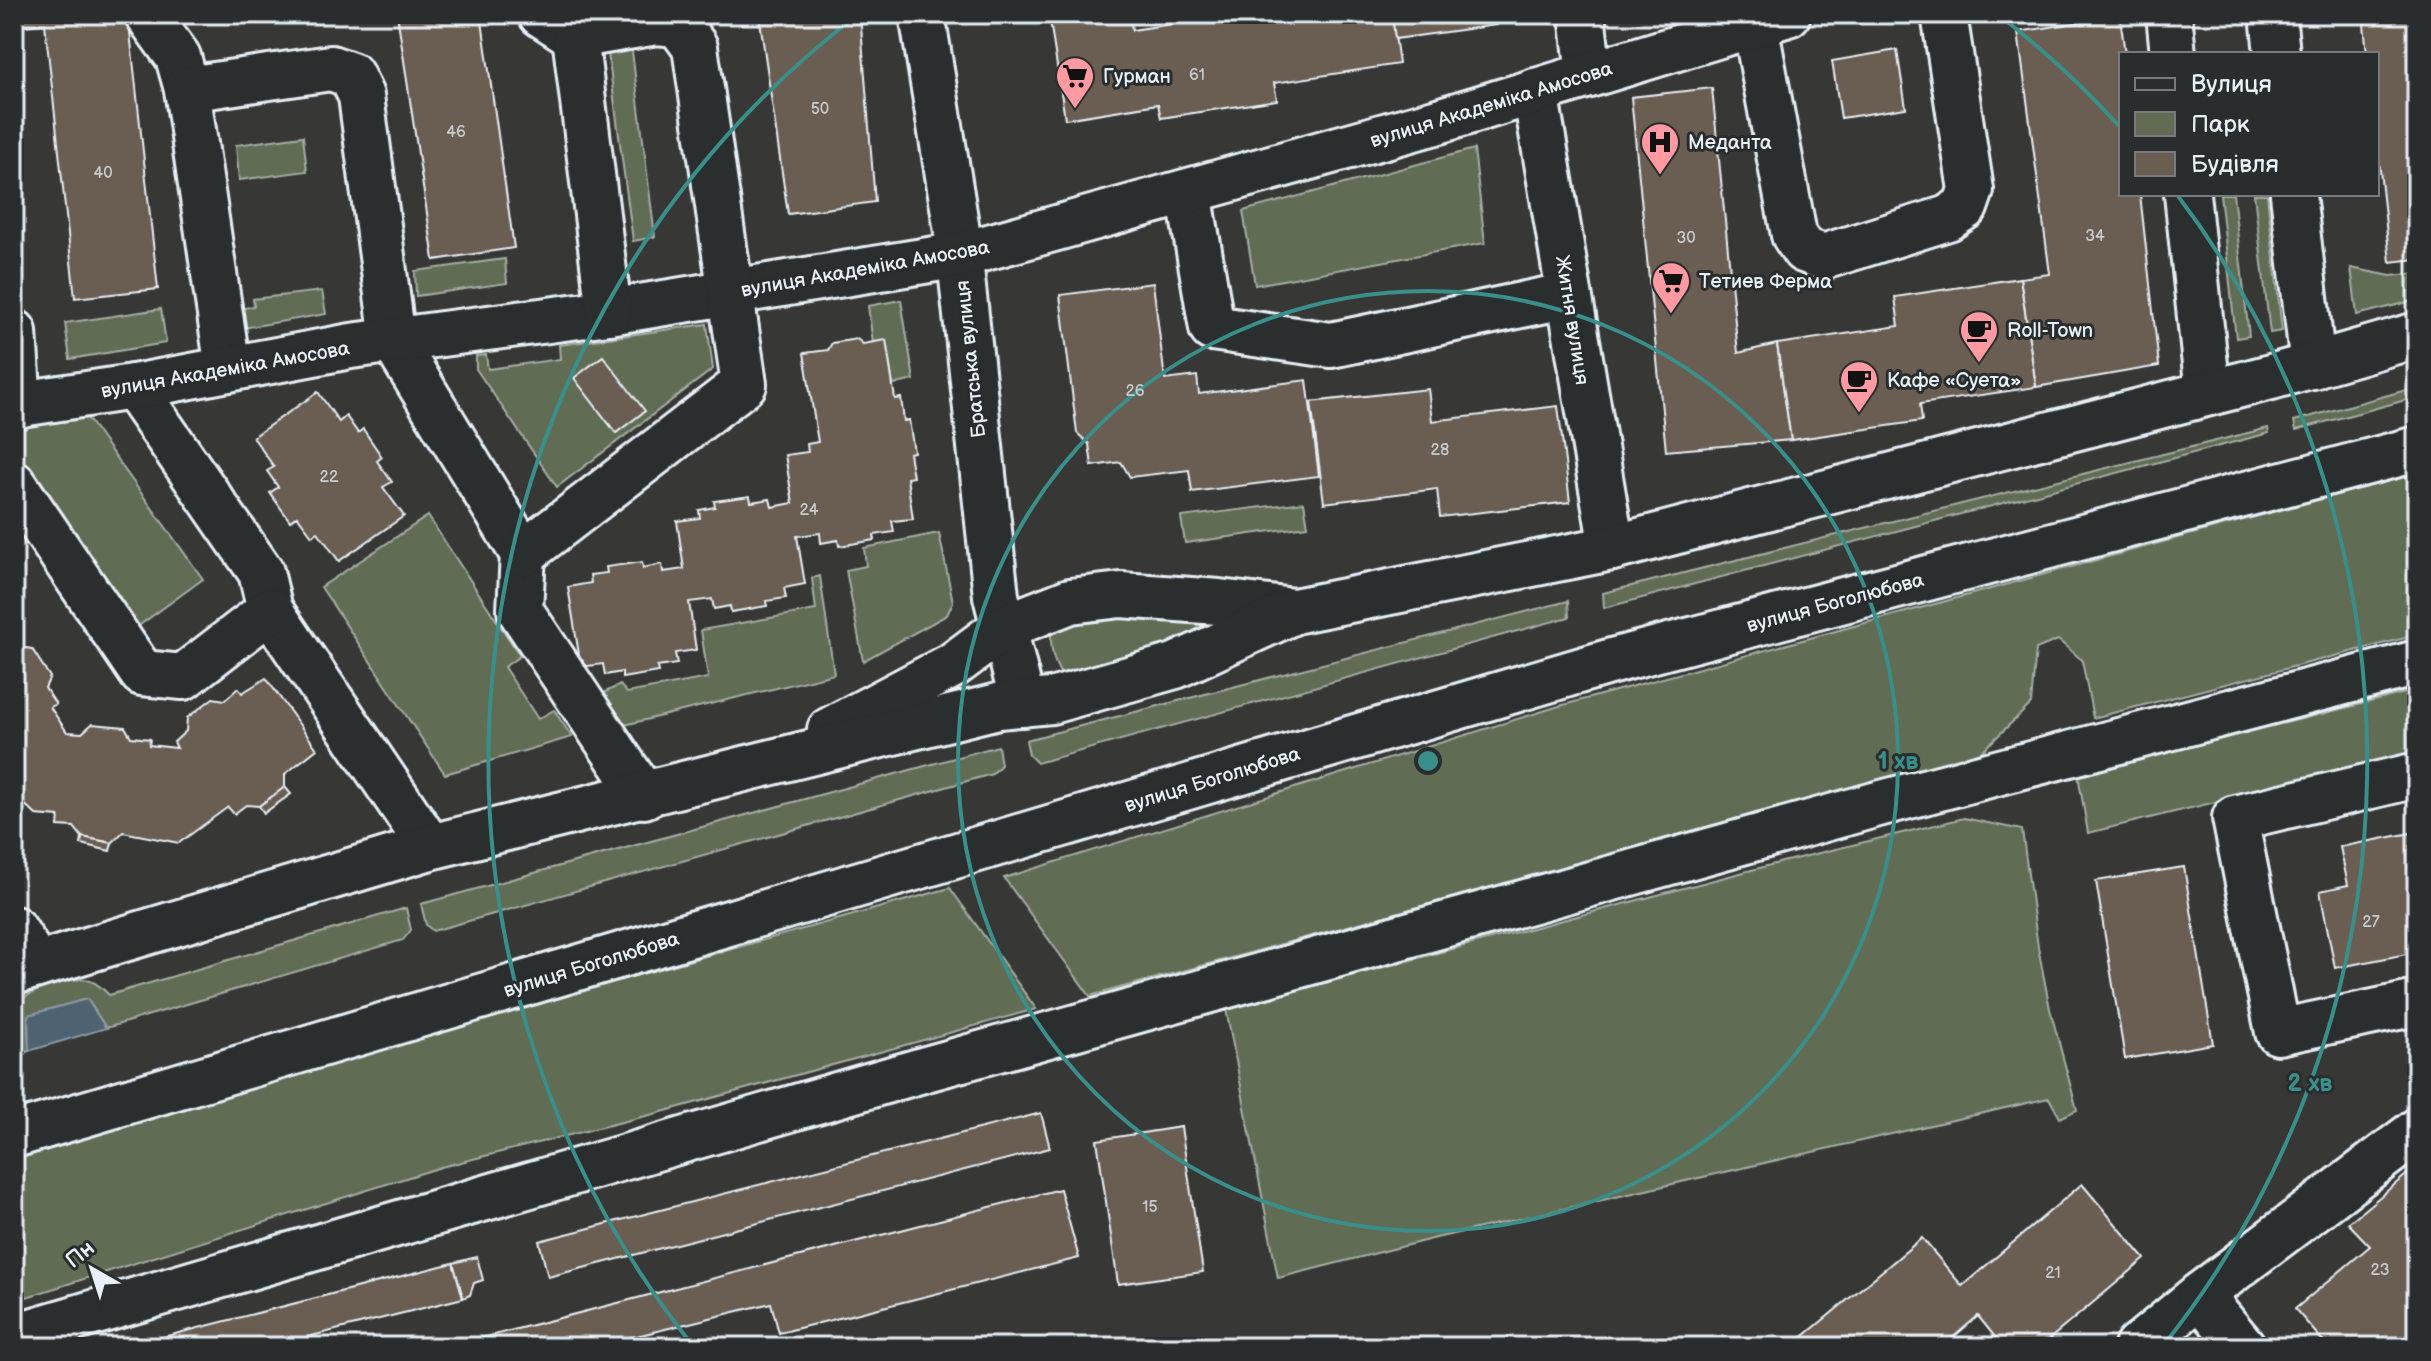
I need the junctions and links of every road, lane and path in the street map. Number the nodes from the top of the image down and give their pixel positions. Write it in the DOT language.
graph roads {
  1 [pos="147,14"];
  2 [pos="922,14"];
  3 [pos="1582,14"];
  4 [pos="1944,14"];
  5 [pos="2169,14"];
  6 [pos="2273,14"];
  7 [pos="1772,19"];
  8 [pos="558,25"];
  9 [pos="2173,52"];
  10 [pos="2277,52"];
  11 [pos="1589,75"];
  12 [pos="187,89"];
  13 [pos="1535,91"];
  14 [pos="1189,192"];
  15 [pos="2187,196"];
  16 [pos="2293,196"];
  17 [pos="960,255"];
  18 [pos="729,291"];
  19 [pos="1569,295"];
  20 [pos="609,312"];
  21 [pos="14,332"];
  22 [pos="2417,335"];
  23 [pos="393,340"];
  24 [pos="2313,366"];
  25 [pos="228,369"];
  26 [pos="133,387"];
  27 [pos="2208,393"];
  28 [pos="17,405"];
  29 [pos="2417,449"];
  30 [pos="14,484"];
  31 [pos="1612,548"];
  32 [pos="523,554"];
  33 [pos="270,610"];
  34 [pos="1294,611"];
  35 [pos="1004,627"];
  36 [pos="2417,663"];
  37 [pos="1023,704"];
  38 [pos="781,761"];
  39 [pos="2417,775"];
  40 [pos="644,796"];
  41 [pos="430,847"];
  42 [pos="22,955"];
  43 [pos="2417,1003"];
  44 [pos="2417,1131"];
  45 [pos="14,1135"];
  46 [pos="2200,1295"];
  47 [pos="14,1336"];
  48 [pos="2137,1347"];
  49 [pos="2243,1347"];
  1 -- 12 [label="street"];
  2 -- 17 [label="street, Братська вулиця"];
  3 -- 11 [label="street"];
  4 -- 7 [label="street"];
  5 -- 9 [label="street"];
  6 -- 10 [label="street"];
  7 -- 11 [label="street, вулиця Академіка Амосова"];
  8 -- 18 [label="street"];
  8 -- 20 [label="street"];
  11 -- 13 [label="street, вулиця Академіка Амосова"];
  12 -- 23 [label="street"];
  12 -- 25 [label="street"];
  13 -- 14 [label="street, вулиця Академіка Амосова"];
  13 -- 19 [label="street, Житня вулиця"];
  14 -- 17 [label="street, вулиця Академіка Амосова"];
  14 -- 19 [label="street"];
  15 -- 27 [label="street"];
  16 -- 24 [label="street"];
  17 -- 18 [label="street, вулиця Академіка Амосова"];
  17 -- 35 [label="street, Братська вулиця"];
  18 -- 20 [label="street, вулиця Академіка Амосова"];
  18 -- 32 [label="street"];
  19 -- 31 [label="street, Житня вулиця"];
  20 -- 23 [label="street, вулиця Академіка Амосова"];
  21 -- 28 [label="street"];
  22 -- 24 [label="street"];
  23 -- 25 [label="street, вулиця Академіка Амосова"];
  23 -- 32 [label="street"];
  24 -- 27 [label="street"];
  25 -- 26 [label="street, вулиця Академіка Амосова"];
  26 -- 28 [label="street, вулиця Академіка Амосова"];
  26 -- 33 [label="street"];
  27 -- 31 [label="street"];
  29 -- 45 [label="street, вулиця Боголюбова"];
  30 -- 33 [label="street"];
  31 -- 34 [label="street"];
  32 -- 40 [label="street"];
  33 -- 41 [label="street"];
  34 -- 35 [label="street"];
  34 -- 37 [label="street"];
  35 -- 37 [label="street, Братська вулиця"];
  35 -- 38 [label="street"];
  36 -- 47 [label="street"];
  37 -- 38 [label="street"];
  38 -- 40 [label="street"];
  39 -- 43 [label="street"];
  40 -- 41 [label="street"];
  41 -- 42 [label="street"];
  44 -- 46 [label="street"];
  46 -- 48 [label="street"];
  46 -- 49 [label="street"];
}
